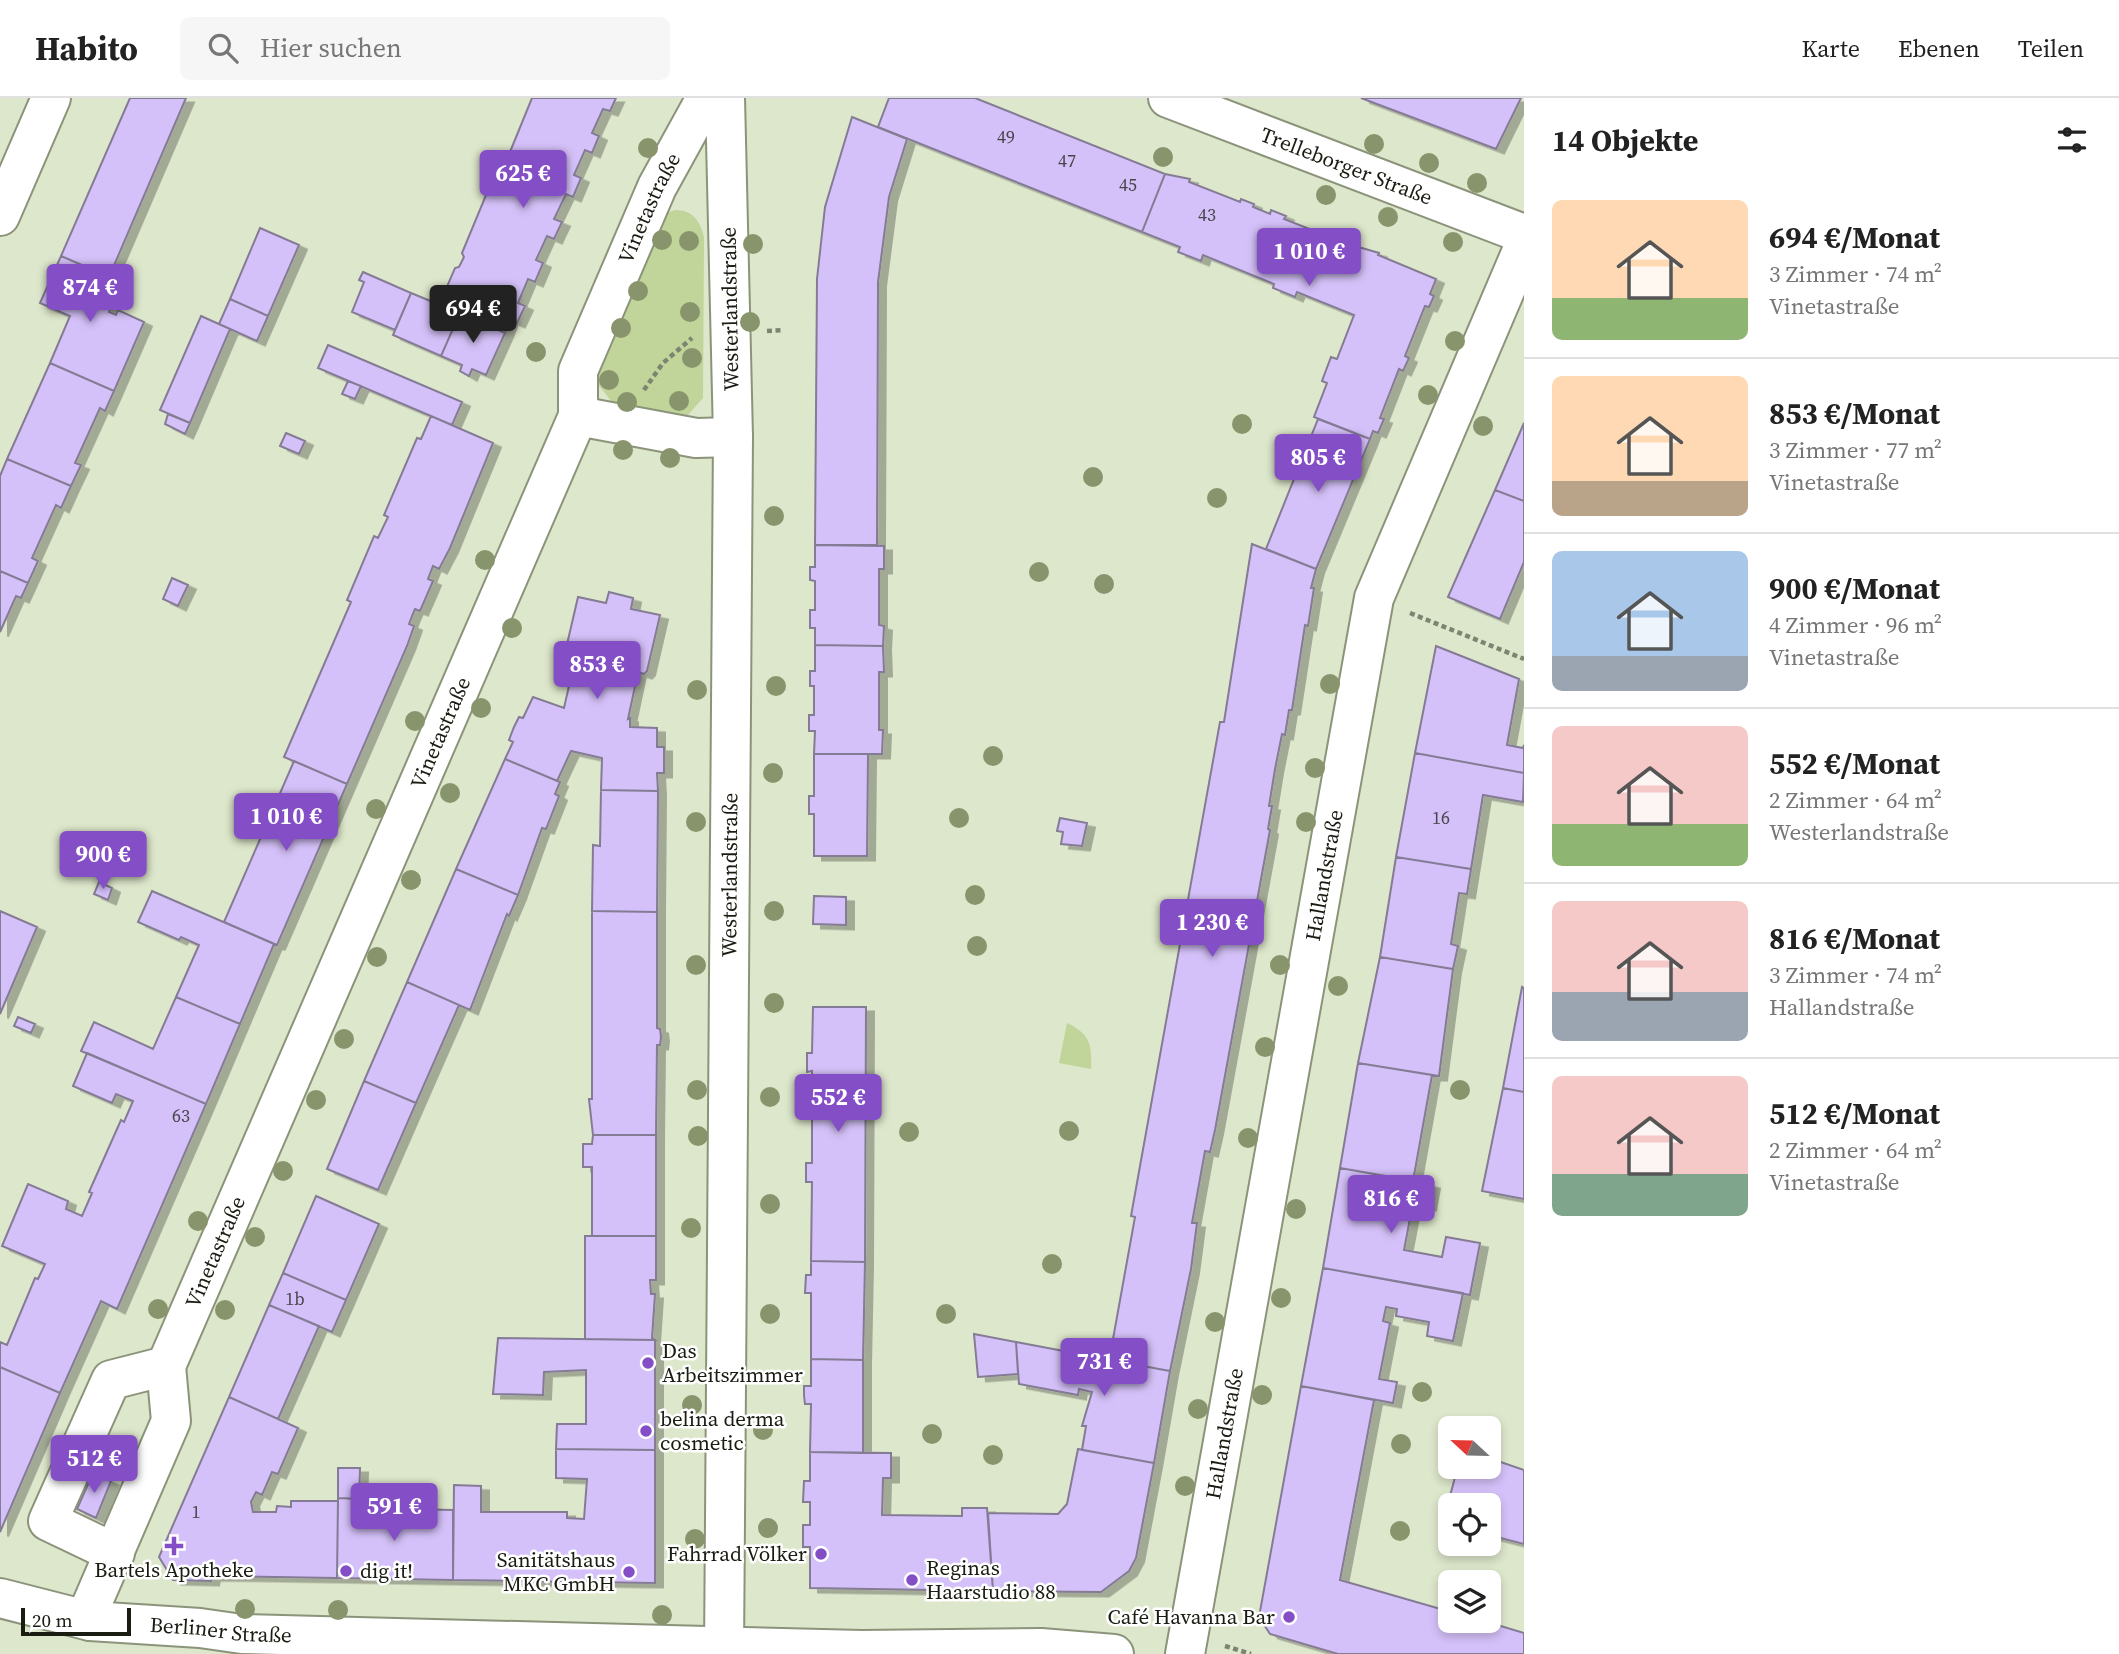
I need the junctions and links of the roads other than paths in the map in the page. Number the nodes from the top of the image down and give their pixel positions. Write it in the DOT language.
graph roads {
  1 [pos="51,98"];
  2 [pos="706,98"];
  3 [pos="725,98"];
  4 [pos="1168,98"];
  5 [pos="0,216"];
  6 [pos="1524,234"];
  7 [pos="1524,246"];
  8 [pos="578,416"];
  9 [pos="733,437"];
  10 [pos="166,1366"];
  11 [pos="115,1553"];
  12 [pos="0,1598"];
  13 [pos="90,1621"];
  14 [pos="242,1634"];
  15 [pos="724,1650"];
  16 [pos="207,1654"];
  17 [pos="1114,1654"];
  18 [pos="1185,1654"];
  1 -- 5 [label="street"];
  2 -- 8 [label="street, Vinetastraße"];
  3 -- 9 [label="street, Westerlandstraße"];
  4 -- 6 [label="street, Trelleborger Straße"];
  7 -- 18 [label="street, Hallandstraße"];
  8 -- 9 [label="street"];
  8 -- 10 [label="street, Vinetastraße"];
  9 -- 15 [label="street, Westerlandstraße"];
  10 -- 11 [label="street, Vinetastraße"];
  10 -- 11 [label="street"];
  11 -- 13 [label="street, Vinetastraße"];
  12 -- 13 [label="street, Berliner Straße"];
  13 -- 14 [label="street, Berliner Straße"];
  14 -- 15 [label="street, Berliner Straße"];
  14 -- 16 [label="street"];
  15 -- 17 [label="street, Berliner Straße"];
}
